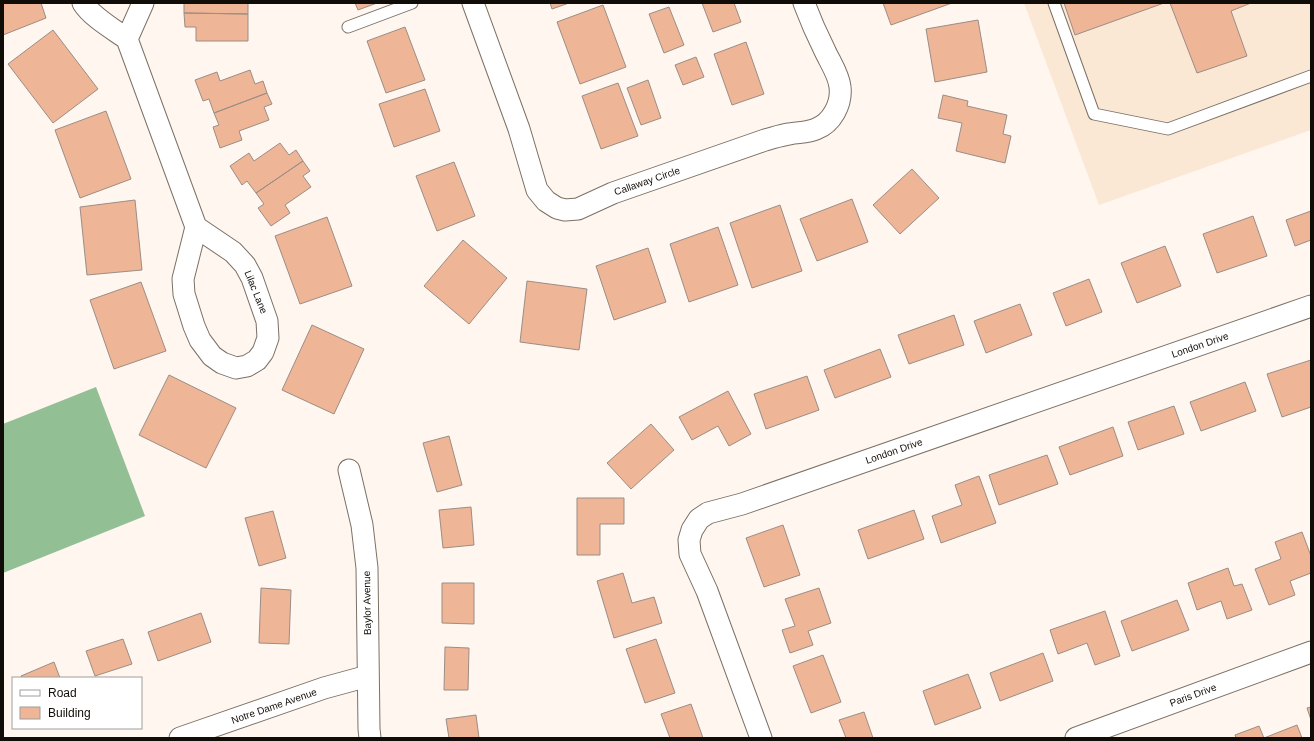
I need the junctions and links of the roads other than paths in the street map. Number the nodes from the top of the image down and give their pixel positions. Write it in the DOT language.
graph roads {
  1 [pos="83,3"];
  2 [pos="143,3"];
  3 [pos="412,3"];
  4 [pos="473,3"];
  5 [pos="804,3"];
  6 [pos="1054,3"];
  7 [pos="348,26"];
  8 [pos="127,39"];
  9 [pos="1311,76"];
  10 [pos="196,227"];
  11 [pos="1311,306"];
  12 [pos="349,470"];
  13 [pos="1311,652"];
  14 [pos="368,676"];
  15 [pos="180,738"];
  16 [pos="370,738"];
  17 [pos="761,738"];
  18 [pos="1076,738"];
  1 -- 8 [label="street"];
  2 -- 8 [label="street"];
  3 -- 7 [label="lane"];
  4 -- 5 [label="street, Callaway Circle"];
  6 -- 9 [label="lane"];
  8 -- 10 [label="street"];
  10 -- 10 [label="street, Lilac Lane"];
  11 -- 17 [label="street, London Drive"];
  12 -- 14 [label="street, Baylor Avenue"];
  13 -- 18 [label="street, Paris Drive"];
  14 -- 15 [label="street, Notre Dame Avenue"];
  14 -- 16 [label="street, Baylor Avenue"];
}
